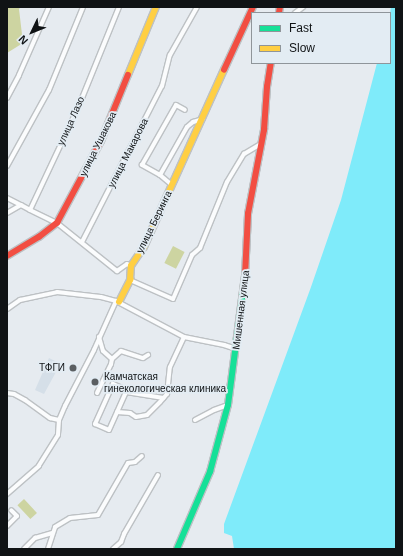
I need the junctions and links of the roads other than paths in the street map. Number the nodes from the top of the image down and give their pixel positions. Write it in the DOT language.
graph roads {
  1 [pos="49,7"];
  2 [pos="83,7"];
  3 [pos="119,7"];
  4 [pos="156,7"];
  5 [pos="197,7"];
  6 [pos="253,7"];
  7 [pos="271,64"];
  8 [pos="7,98"];
  9 [pos="185,110"];
  10 [pos="203,119"];
  11 [pos="262,142"];
  12 [pos="7,166"];
  13 [pos="160,175"];
  14 [pos="172,185"];
  15 [pos="7,198"];
  16 [pos="21,205"];
  17 [pos="30,210"];
  18 [pos="7,213"];
  19 [pos="57,223"];
  20 [pos="82,242"];
  21 [pos="7,256"];
  22 [pos="131,266"];
  23 [pos="130,280"];
  24 [pos="117,302"];
  25 [pos="7,309"];
  26 [pos="99,337"];
  27 [pos="184,337"];
  28 [pos="236,349"];
  29 [pos="148,355"];
  30 [pos="112,359"];
  31 [pos="131,392"];
  32 [pos="7,393"];
  33 [pos="97,393"];
  34 [pos="164,398"];
  35 [pos="228,405"];
  36 [pos="116,412"];
  37 [pos="59,420"];
  38 [pos="195,420"];
  39 [pos="142,456"];
  40 [pos="158,475"];
  41 [pos="7,494"];
  42 [pos="12,510"];
  43 [pos="7,526"];
  44 [pos="52,533"];
  45 [pos="24,549"];
  46 [pos="48,549"];
  47 [pos="113,549"];
  48 [pos="177,549"];
  1 -- 8 [label="street"];
  2 -- 12 [label="street"];
  3 -- 17 [label="street, улица Лазо"];
  4 -- 19 [label="street, улица Ушакова"];
  5 -- 20 [label="street, улица Макарова"];
  6 -- 10 [label="street, улица Беринга"];
  7 -- 11 [label="street, Мишенная улица"];
  9 -- 13 [label="street"];
  10 -- 13 [label="street, улица Беринга"];
  10 -- 14 [label="street, улица Беринга"];
  11 -- 23 [label="street"];
  11 -- 28 [label="street, Мишенная улица"];
  13 -- 14 [label="street, улица Беринга"];
  14 -- 22 [label="street, улица Беринга"];
  15 -- 16 [label="street"];
  16 -- 17 [label="street"];
  16 -- 18 [label="street"];
  17 -- 19 [label="street"];
  19 -- 20 [label="street"];
  19 -- 21 [label="street, улица Ушакова"];
  20 -- 22 [label="street"];
  22 -- 23 [label="street"];
  23 -- 24 [label="street"];
  24 -- 25 [label="street"];
  24 -- 26 [label="street"];
  24 -- 27 [label="street"];
  26 -- 30 [label="street"];
  26 -- 37 [label="street"];
  27 -- 28 [label="street"];
  27 -- 34 [label="street"];
  28 -- 35 [label="street, Мишенная улица"];
  29 -- 30 [label="street"];
  30 -- 33 [label="street"];
  31 -- 34 [label="street"];
  31 -- 36 [label="street"];
  31 -- 36 [label="street"];
  32 -- 37 [label="street"];
  34 -- 36 [label="street"];
  35 -- 38 [label="street"];
  35 -- 48 [label="street, Мишенная улица"];
  37 -- 41 [label="street"];
  39 -- 44 [label="street"];
  40 -- 47 [label="street"];
  42 -- 43 [label="street"];
  44 -- 45 [label="street"];
  44 -- 46 [label="street"];
}
